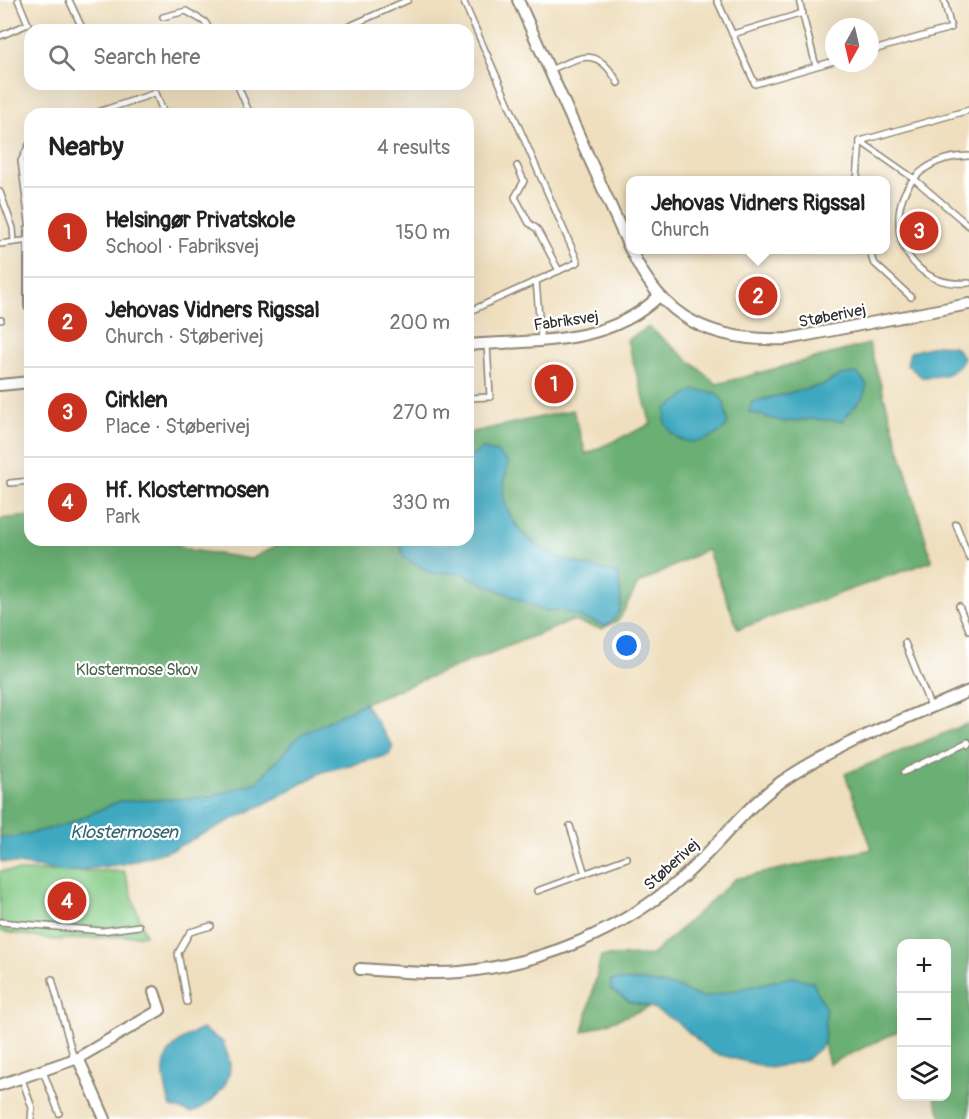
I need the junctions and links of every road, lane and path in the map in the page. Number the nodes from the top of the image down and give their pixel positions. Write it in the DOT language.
graph roads {
  1 [pos="18,0"];
  2 [pos="69,0"];
  3 [pos="408,0"];
  4 [pos="463,0"];
  5 [pos="518,0"];
  6 [pos="717,0"];
  7 [pos="799,0"];
  8 [pos="945,0"];
  9 [pos="803,13"];
  10 [pos="163,17"];
  11 [pos="28,24"];
  12 [pos="80,24"];
  13 [pos="206,24"];
  14 [pos="354,24"];
  15 [pos="474,24"];
  16 [pos="474,25"];
  17 [pos="24,26"];
  18 [pos="733,34"];
  19 [pos="0,36"];
  20 [pos="879,48"];
  21 [pos="825,64"];
  22 [pos="816,66"];
  23 [pos="549,71"];
  24 [pos="618,83"];
  25 [pos="240,90"];
  26 [pos="110,108"];
  27 [pos="162,108"];
  28 [pos="247,108"];
  29 [pos="967,112"];
  30 [pos="860,141"];
  31 [pos="24,155"];
  32 [pos="969,156"];
  33 [pos="517,166"];
  34 [pos="857,176"];
  35 [pos="913,178"];
  36 [pos="24,184"];
  37 [pos="0,192"];
  38 [pos="969,226"];
  39 [pos="626,238"];
  40 [pos="24,241"];
  41 [pos="14,242"];
  42 [pos="0,244"];
  43 [pos="633,254"];
  44 [pos="871,254"];
  45 [pos="559,271"];
  46 [pos="536,281"];
  47 [pos="969,284"];
  48 [pos="658,297"];
  49 [pos="911,297"];
  50 [pos="969,304"];
  51 [pos="474,309"];
  52 [pos="541,339"];
  53 [pos="487,344"];
  54 [pos="474,345"];
  55 [pos="24,383"];
  56 [pos="0,385"];
  57 [pos="474,398"];
  58 [pos="24,482"];
  59 [pos="10,483"];
  60 [pos="956,524"];
  61 [pos="969,558"];
  62 [pos="959,606"];
  63 [pos="969,630"];
  64 [pos="905,643"];
  65 [pos="969,691"];
  66 [pos="931,708"];
  67 [pos="969,745"];
  68 [pos="904,772"];
  69 [pos="570,826"];
  70 [pos="627,858"];
  71 [pos="585,874"];
  72 [pos="537,891"];
  73 [pos="0,922"];
  74 [pos="139,926"];
  75 [pos="211,926"];
  76 [pos="360,969"];
  77 [pos="52,979"];
  78 [pos="154,992"];
  79 [pos="187,1002"];
  80 [pos="76,1059"];
  81 [pos="43,1071"];
  82 [pos="22,1079"];
  83 [pos="0,1085"];
  84 [pos="60,1113"];
  85 [pos="31,1119"];
  86 [pos="105,1119"];
  1 -- 11 [label="lane"];
  2 -- 12 [label="lane"];
  3 -- 14 [label="lane"];
  4 -- 15 [label="lane"];
  5 -- 23 [label="street, Støberivej"];
  6 -- 18 [label="lane"];
  7 -- 9 [label="lane"];
  8 -- 20 [label="lane"];
  9 -- 18 [label="lane"];
  9 -- 22 [label="lane"];
  10 -- 13 [label="lane"];
  16 -- 45 [label="lane"];
  17 -- 19 [label="lane"];
  18 -- 22 [label="lane"];
  21 -- 22 [label="lane"];
  23 -- 24 [label="lane"];
  23 -- 39 [label="street, Støberivej"];
  25 -- 28 [label="lane"];
  26 -- 27 [label="lane"];
  29 -- 30 [label="lane"];
  30 -- 34 [label="lane"];
  30 -- 35 [label="lane"];
  31 -- 36 [label="lane"];
  32 -- 35 [label="lane"];
  33 -- 45 [label="lane"];
  35 -- 38 [label="lane"];
  35 -- 47 [label="lane"];
  37 -- 41 [label="lane"];
  40 -- 41 [label="lane"];
  41 -- 42 [label="lane"];
  43 -- 48 [label="street, Støberivej"];
  44 -- 49 [label="lane"];
  45 -- 46 [label="lane"];
  46 -- 51 [label="lane"];
  46 -- 52 [label="lane"];
  48 -- 50 [label="street, Støberivej"];
  48 -- 52 [label="street, Fabriksvej"];
  52 -- 53 [label="street, Fabriksvej"];
  53 -- 54 [label="street, Fabriksvej"];
  53 -- 57 [label="lane"];
  55 -- 56 [label="street"];
  58 -- 59 [label="lane"];
  60 -- 61 [label="lane"];
  62 -- 63 [label="lane"];
  64 -- 66 [label="lane"];
  65 -- 66 [label="street, Støberivej"];
  66 -- 76 [label="street, Støberivej"];
  67 -- 68 [label="lane"];
  69 -- 71 [label="lane"];
  70 -- 71 [label="lane"];
  71 -- 72 [label="lane"];
  73 -- 74 [label="lane"];
  75 -- 79 [label="lane"];
  77 -- 80 [label="lane"];
  78 -- 80 [label="street"];
  80 -- 81 [label="street"];
  80 -- 86 [label="street"];
  81 -- 82 [label="street"];
  81 -- 84 [label="lane"];
  82 -- 83 [label="street"];
  82 -- 85 [label="lane"];
}
